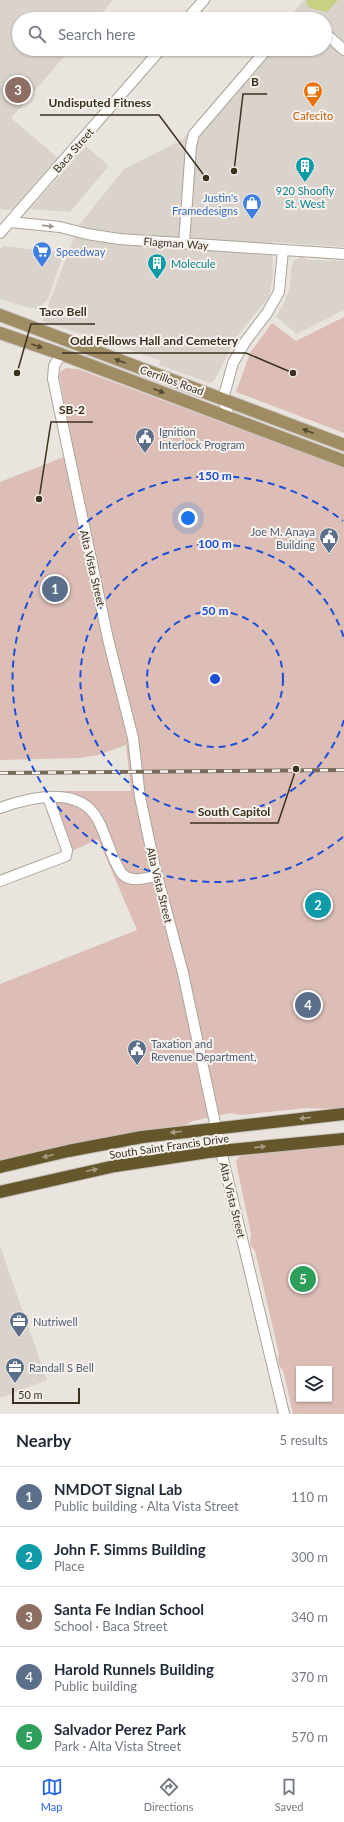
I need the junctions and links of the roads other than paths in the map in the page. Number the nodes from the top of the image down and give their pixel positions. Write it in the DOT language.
graph roads {
  1 [pos="204,0"];
  2 [pos="193,12"];
  3 [pos="332,39"];
  4 [pos="344,50"];
  5 [pos="155,56"];
  6 [pos="261,56"];
  7 [pos="10,222"];
  8 [pos="0,233"];
  9 [pos="184,243"];
  10 [pos="282,250"];
  11 [pos="344,254"];
  12 [pos="0,315"];
  13 [pos="0,333"];
  14 [pos="61,354"];
  15 [pos="223,399"];
  16 [pos="229,418"];
  17 [pos="344,445"];
  18 [pos="344,461"];
  19 [pos="48,797"];
  20 [pos="0,808"];
  21 [pos="157,876"];
  22 [pos="0,881"];
  23 [pos="344,1114"];
  24 [pos="216,1128"];
  25 [pos="344,1139"];
  26 [pos="221,1151"];
  27 [pos="0,1167"];
  28 [pos="0,1192"];
  29 [pos="284,1414"];
  1 -- 2 [label="street"];
  3 -- 4 [label="street"];
  5 -- 7 [label="street, Baca Street"];
  6 -- 9 [label="street"];
  7 -- 8 [label="street, Baca Street"];
  7 -- 9 [label="street, Flagman Way, one-way"];
  9 -- 10 [label="street, Flagman Way"];
  10 -- 11 [label="street, Flagman Way"];
  10 -- 15 [label="street"];
  15 -- 12 [label="main road, Cerrillos Road, one-way"];
  13 -- 14 [label="main road, Cerrillos Road, one-way"];
  14 -- 16 [label="main road, Cerrillos Road, one-way"];
  14 -- 21 [label="street, Alta Vista Street"];
  15 -- 16 [label="street"];
  17 -- 15 [label="main road, Cerrillos Road, one-way"];
  16 -- 18 [label="main road, Cerrillos Road"];
  19 -- 20 [label="street"];
  19 -- 21 [label="street"];
  19 -- 22 [label="street"];
  21 -- 24 [label="street, Alta Vista Street"];
  23 -- 24 [label="highway, South Saint Francis Drive, one-way"];
  24 -- 26 [label="street, Alta Vista Street"];
  24 -- 27 [label="highway, South Saint Francis Drive, one-way"];
  26 -- 25 [label="highway, South Saint Francis Drive, one-way"];
  28 -- 26 [label="highway, South Saint Francis Drive, one-way"];
  26 -- 29 [label="street, Alta Vista Street"];
}
